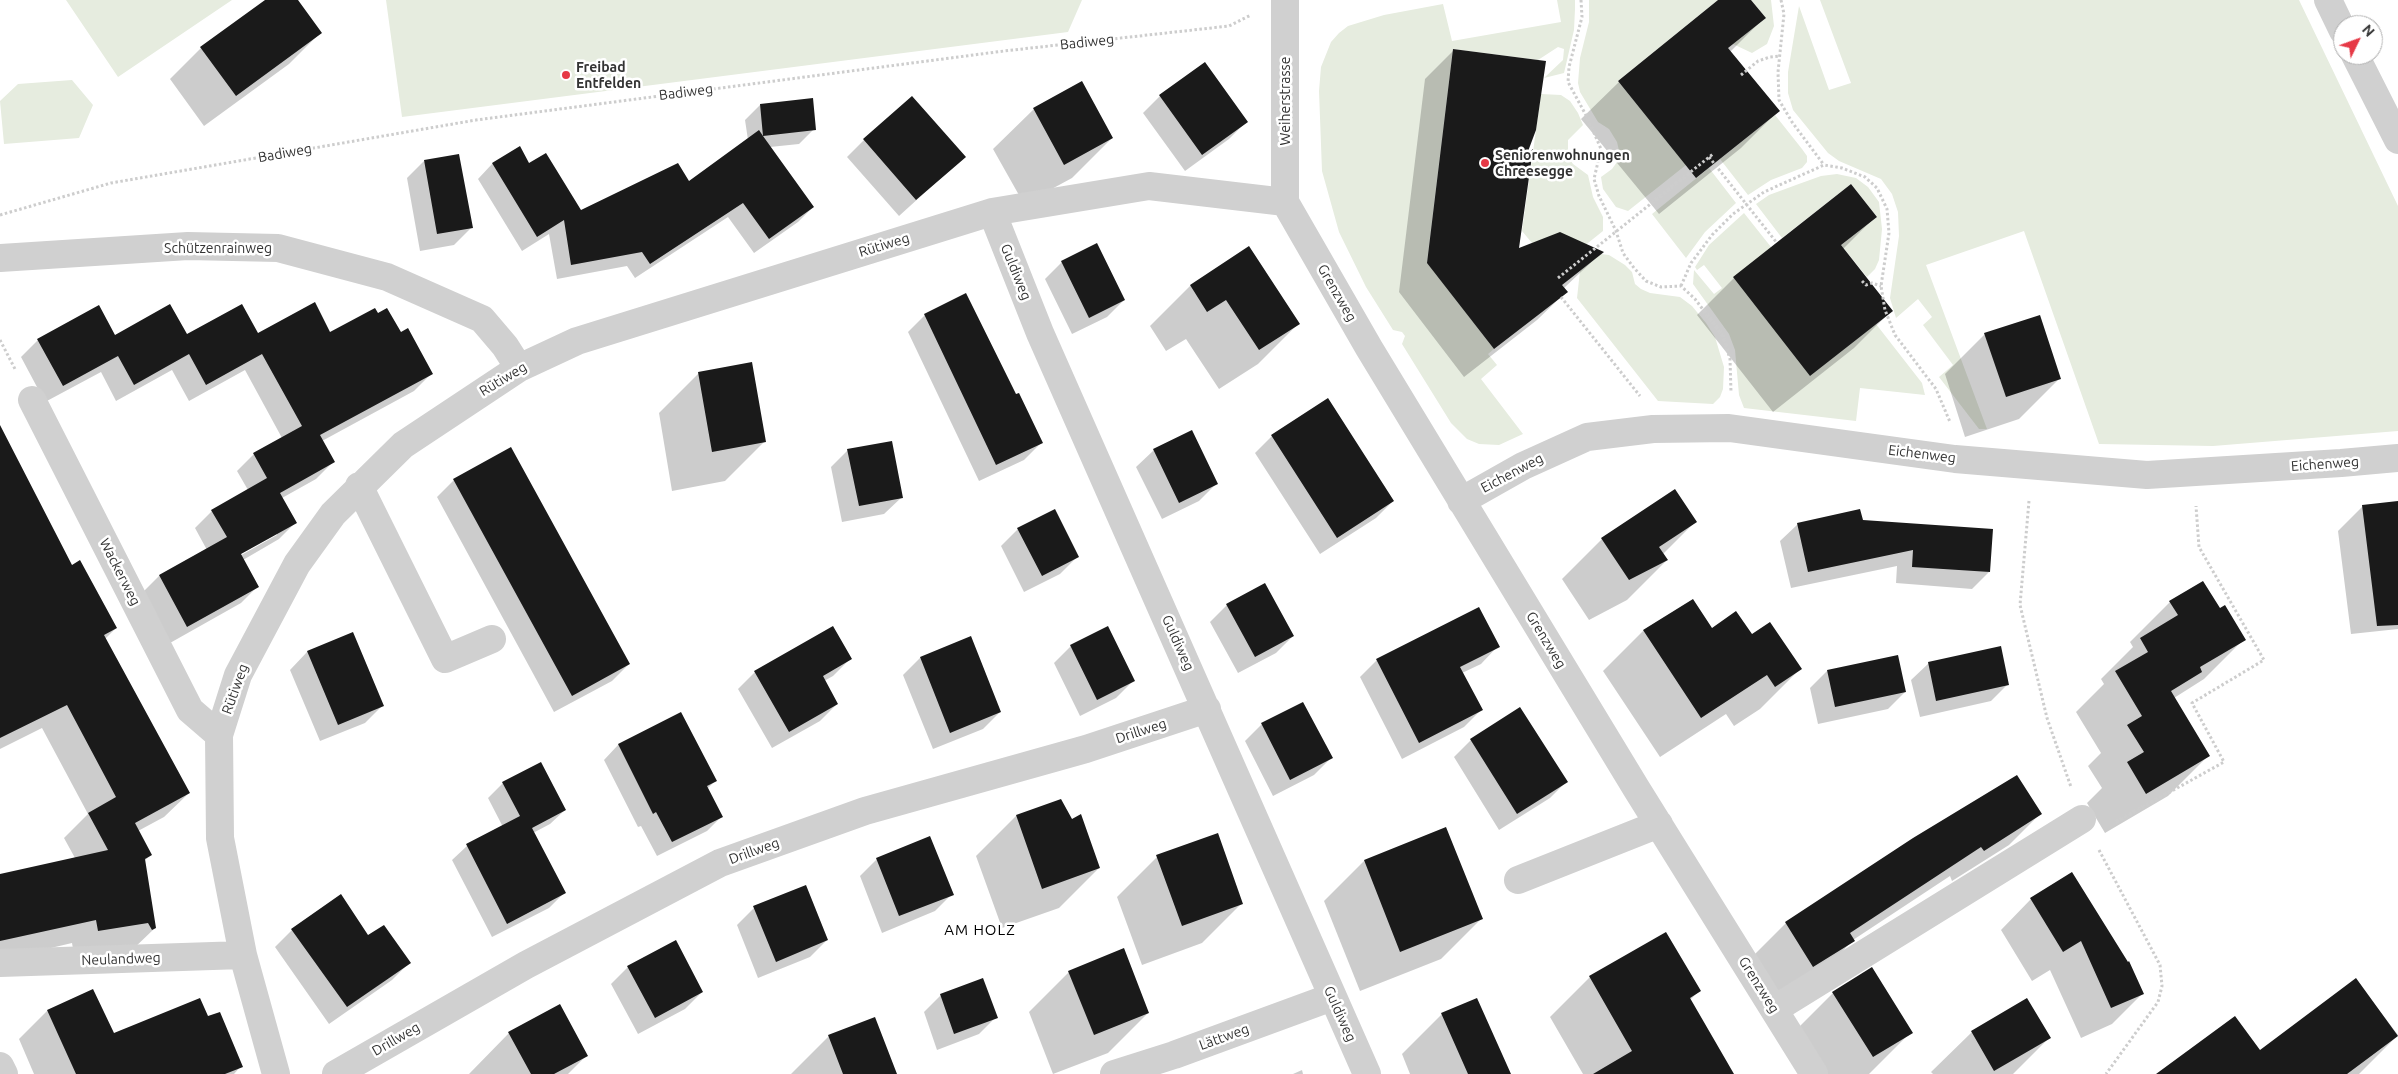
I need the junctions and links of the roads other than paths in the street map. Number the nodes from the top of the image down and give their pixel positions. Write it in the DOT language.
graph roads {
  1 [pos="1285,0"];
  2 [pos="2328,0"];
  3 [pos="2336,15"];
  4 [pos="2360,65"];
  5 [pos="2398,140"];
  6 [pos="1285,202"];
  7 [pos="992,212"];
  8 [pos="0,258"];
  9 [pos="518,368"];
  10 [pos="32,400"];
  11 [pos="2398,458"];
  12 [pos="359,486"];
  13 [pos="1461,501"];
  14 [pos="492,639"];
  15 [pos="1207,709"];
  16 [pos="219,735"];
  17 [pos="1659,824"];
  18 [pos="2087,827"];
  19 [pos="1518,880"];
  20 [pos="243,955"];
  21 [pos="0,963"];
  22 [pos="1332,997"];
  23 [pos="1775,1009"];
  24 [pos="0,1066"];
  25 [pos="4,1074"];
  26 [pos="276,1074"];
  27 [pos="336,1074"];
  28 [pos="1114,1074"];
  29 [pos="1367,1074"];
  30 [pos="1814,1074"];
  1 -- 6 [label="street, Weiherstrasse"];
  2 -- 3 [label="street"];
  4 -- 5 [label="street"];
  6 -- 7 [label="street, Rütiweg"];
  6 -- 13 [label="street, Grenzweg"];
  7 -- 9 [label="street, Rütiweg"];
  7 -- 15 [label="street, Guldiweg"];
  8 -- 9 [label="street, Schützenrainweg"];
  9 -- 12 [label="street, Rütiweg"];
  10 -- 16 [label="street, Wackerweg"];
  11 -- 13 [label="street, Eichenweg"];
  12 -- 14 [label="street"];
  12 -- 16 [label="street, Rütiweg"];
  13 -- 17 [label="street, Grenzweg"];
  15 -- 22 [label="street, Guldiweg"];
  15 -- 27 [label="street, Drillweg"];
  16 -- 20 [label="street, Rütiweg"];
  17 -- 19 [label="street"];
  17 -- 23 [label="street, Grenzweg"];
  18 -- 23 [label="street"];
  20 -- 21 [label="street, Neulandweg"];
  20 -- 26 [label="street, Rütiweg"];
  22 -- 28 [label="street, Lättweg"];
  22 -- 29 [label="street, Guldiweg"];
  23 -- 30 [label="street, Grenzweg"];
  24 -- 25 [label="street"];
}
